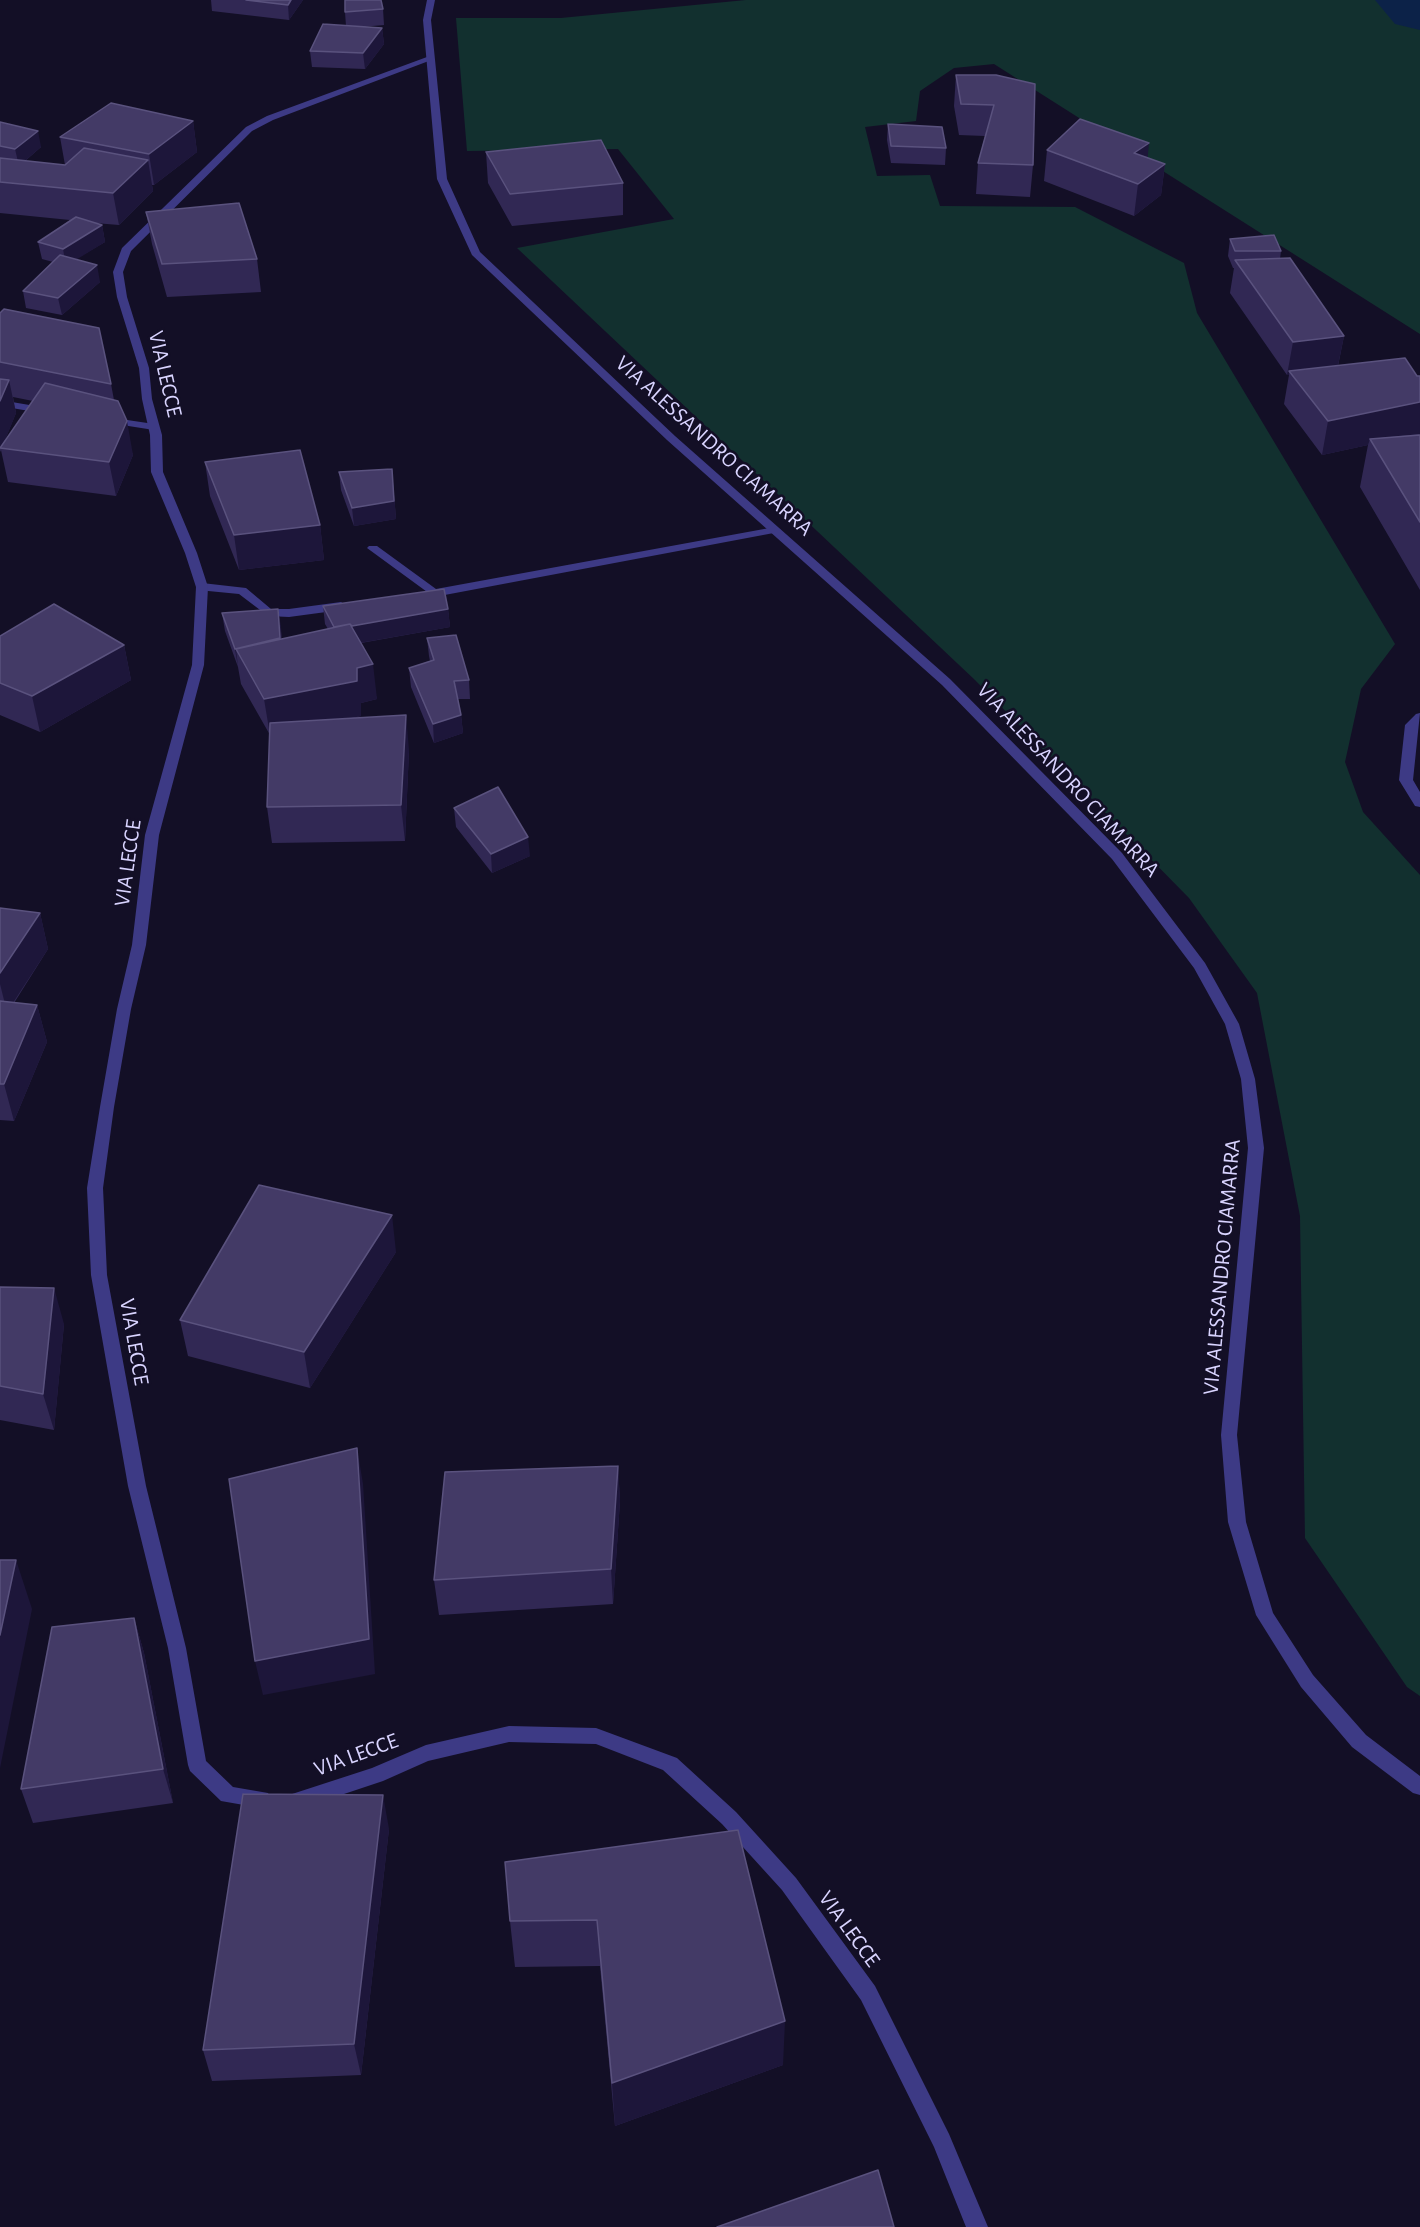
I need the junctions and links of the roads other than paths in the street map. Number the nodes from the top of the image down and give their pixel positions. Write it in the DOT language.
graph roads {
  1 [pos="431,0"];
  2 [pos="430,59"];
  3 [pos="0,403"];
  4 [pos="62,413"];
  5 [pos="96,418"];
  6 [pos="154,427"];
  7 [pos="775,530"];
  8 [pos="373,548"];
  9 [pos="202,587"];
  10 [pos="434,593"];
  11 [pos="413,596"];
  12 [pos="351,604"];
  13 [pos="1420,717"];
  14 [pos="1420,803"];
  15 [pos="1420,1787"];
  16 [pos="977,2227"];
  1 -- 2 [label="street, VIA ALESSANDRO CIAMARRA"];
  2 -- 6 [label="street, VIA LECCE"];
  2 -- 7 [label="street, VIA ALESSANDRO CIAMARRA"];
  3 -- 4 [label="street"];
  5 -- 6 [label="street"];
  6 -- 9 [label="street, VIA LECCE"];
  7 -- 10 [label="street"];
  7 -- 15 [label="street, VIA ALESSANDRO CIAMARRA"];
  8 -- 10 [label="street"];
  9 -- 12 [label="street"];
  9 -- 16 [label="street, VIA LECCE"];
  10 -- 11 [label="street"];
  13 -- 14 [label="street"];
}
